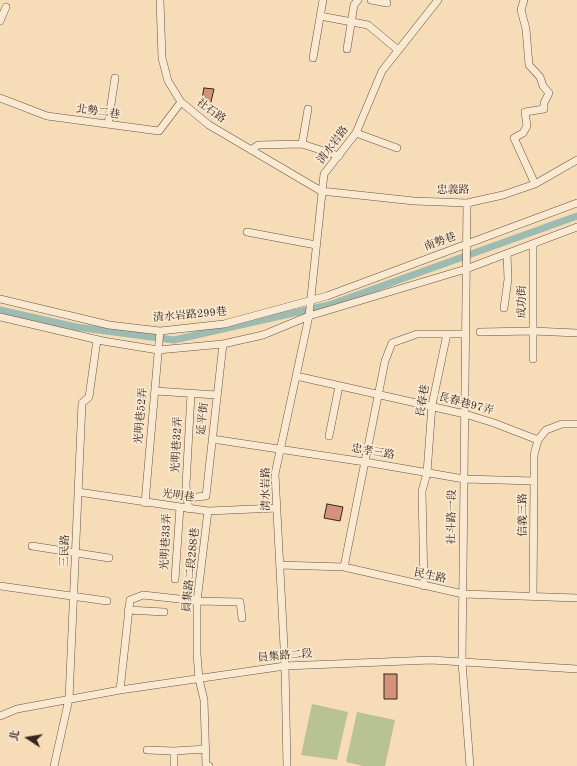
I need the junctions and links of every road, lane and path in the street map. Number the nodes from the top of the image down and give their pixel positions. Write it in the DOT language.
graph roads {
  1 [pos="160,0"];
  2 [pos="323,0"];
  3 [pos="358,0"];
  4 [pos="371,0"];
  5 [pos="438,0"];
  6 [pos="524,0"];
  7 [pos="387,3"];
  8 [pos="6,7"];
  9 [pos="320,16"];
  10 [pos="0,21"];
  11 [pos="352,22"];
  12 [pos="347,49"];
  13 [pos="398,50"];
  14 [pos="313,58"];
  15 [pos="115,78"];
  16 [pos="0,98"];
  17 [pos="181,102"];
  18 [pos="308,109"];
  19 [pos="108,124"];
  20 [pos="356,134"];
  21 [pos="302,144"];
  22 [pos="397,148"];
  23 [pos="250,150"];
  24 [pos="339,156"];
  25 [pos="577,160"];
  26 [pos="535,184"];
  27 [pos="321,191"];
  28 [pos="467,203"];
  29 [pos="577,203"];
  30 [pos="577,227"];
  31 [pos="247,232"];
  32 [pos="577,235"];
  33 [pos="466,244"];
  34 [pos="533,244"];
  35 [pos="316,245"];
  36 [pos="507,254"];
  37 [pos="466,269"];
  38 [pos="0,299"];
  39 [pos="311,302"];
  40 [pos="504,308"];
  41 [pos="309,316"];
  42 [pos="0,317"];
  43 [pos="160,331"];
  44 [pos="533,331"];
  45 [pos="480,332"];
  46 [pos="577,333"];
  47 [pos="447,334"];
  48 [pos="466,334"];
  49 [pos="97,340"];
  50 [pos="223,344"];
  51 [pos="158,349"];
  52 [pos="533,359"];
  53 [pos="296,376"];
  54 [pos="339,386"];
  55 [pos="155,391"];
  56 [pos="191,394"];
  57 [pos="217,395"];
  58 [pos="379,395"];
  59 [pos="432,407"];
  60 [pos="465,414"];
  61 [pos="577,424"];
  62 [pos="329,436"];
  63 [pos="212,439"];
  64 [pos="538,440"];
  65 [pos="279,449"];
  66 [pos="365,462"];
  67 [pos="427,473"];
  68 [pos="464,479"];
  69 [pos="534,481"];
  70 [pos="78,492"];
  71 [pos="187,498"];
  72 [pos="144,503"];
  73 [pos="180,507"];
  74 [pos="277,508"];
  75 [pos="189,509"];
  76 [pos="208,511"];
  77 [pos="32,546"];
  78 [pos="76,552"];
  79 [pos="109,558"];
  80 [pos="280,565"];
  81 [pos="344,567"];
  82 [pos="175,579"];
  83 [pos="0,586"];
  84 [pos="424,586"];
  85 [pos="463,594"];
  86 [pos="533,596"];
  87 [pos="74,597"];
  88 [pos="577,598"];
  89 [pos="107,601"];
  90 [pos="197,601"];
  91 [pos="128,610"];
  92 [pos="164,612"];
  93 [pos="242,618"];
  94 [pos="462,662"];
  95 [pos="285,666"];
  96 [pos="577,669"];
  97 [pos="199,679"];
  98 [pos="120,690"];
  99 [pos="69,699"];
  100 [pos="0,716"];
  101 [pos="206,749"];
  102 [pos="147,750"];
  103 [pos="174,751"];
  104 [pos="54,766"];
  105 [pos="174,766"];
  106 [pos="209,766"];
  107 [pos="287,766"];
  108 [pos="470,766"];
  1 -- 17 [label="street, 社石路"];
  2 -- 9 [label="street"];
  3 -- 11 [label="street"];
  4 -- 7 [label="street"];
  5 -- 13 [label="street, 清水岩路"];
  6 -- 26 [label="street"];
  8 -- 10 [label="street"];
  9 -- 11 [label="street"];
  9 -- 14 [label="street"];
  11 -- 12 [label="street"];
  11 -- 13 [label="street"];
  13 -- 20 [label="street, 清水岩路"];
  15 -- 19 [label="street"];
  16 -- 19 [label="street, 北勢二巷"];
  17 -- 19 [label="street, 北勢二巷"];
  17 -- 23 [label="street, 社石路"];
  18 -- 21 [label="street"];
  20 -- 22 [label="street"];
  20 -- 24 [label="street, 清水岩路"];
  21 -- 23 [label="street"];
  21 -- 24 [label="street"];
  23 -- 27 [label="street, 社石路"];
  24 -- 27 [label="street, 清水岩路"];
  25 -- 26 [label="street, 忠義路"];
  26 -- 28 [label="street, 忠義路"];
  27 -- 28 [label="street, 忠義路"];
  27 -- 35 [label="street, 清水岩路"];
  28 -- 33 [label="street"];
  29 -- 33 [label="street, 南勢巷"];
  30 -- 32 [label="street"];
  30 -- 34 [label="street"];
  31 -- 35 [label="street"];
  33 -- 37 [label="street, 社斗路一段"];
  33 -- 39 [label="street, 南勢巷"];
  34 -- 36 [label="street"];
  34 -- 44 [label="street, 成功街"];
  35 -- 39 [label="street, 清水岩路"];
  36 -- 37 [label="street"];
  36 -- 40 [label="street"];
  37 -- 41 [label="street"];
  37 -- 48 [label="street, 社斗路一段"];
  38 -- 43 [label="street, 清水岩路299巷"];
  39 -- 41 [label="street, 清水岩路"];
  39 -- 43 [label="street, 清水岩路299巷"];
  41 -- 50 [label="street"];
  41 -- 53 [label="street, 清水岩路"];
  42 -- 49 [label="street"];
  43 -- 51 [label="street, 光明巷52弄"];
  44 -- 45 [label="street"];
  44 -- 46 [label="street"];
  44 -- 52 [label="street, 成功街"];
  47 -- 48 [label="street"];
  47 -- 58 [label="street"];
  47 -- 59 [label="street, 長春巷"];
  48 -- 60 [label="street, 社斗路一段"];
  49 -- 51 [label="street"];
  49 -- 70 [label="street, 三民路"];
  50 -- 51 [label="street"];
  50 -- 57 [label="street, 延平街"];
  51 -- 55 [label="street, 光明巷52弄"];
  53 -- 54 [label="street, 長春巷97弄"];
  53 -- 65 [label="street, 清水岩路"];
  54 -- 58 [label="street, 長春巷97弄"];
  54 -- 62 [label="street"];
  55 -- 56 [label="street"];
  55 -- 72 [label="street, 光明巷52弄"];
  56 -- 57 [label="street"];
  56 -- 71 [label="street, 光明巷32弄"];
  57 -- 63 [label="street, 延平街"];
  58 -- 59 [label="street, 長春巷97弄"];
  58 -- 66 [label="street"];
  59 -- 60 [label="street, 長春巷97弄"];
  59 -- 67 [label="street, 長春巷"];
  60 -- 64 [label="street, 長春巷97弄"];
  60 -- 68 [label="street, 社斗路一段"];
  61 -- 64 [label="street"];
  63 -- 65 [label="street, 忠孝三路"];
  63 -- 71 [label="street, 延平街"];
  64 -- 69 [label="street"];
  65 -- 66 [label="street, 忠孝三路"];
  65 -- 74 [label="street, 清水岩路"];
  66 -- 67 [label="street, 忠孝三路"];
  66 -- 81 [label="street"];
  67 -- 68 [label="street, 忠孝三路"];
  67 -- 84 [label="street, 長春巷"];
  68 -- 69 [label="street, 信義三路"];
  68 -- 85 [label="street, 社斗路一段"];
  69 -- 86 [label="street, 信義三路"];
  70 -- 72 [label="street, 光明巷"];
  70 -- 78 [label="street, 三民路"];
  71 -- 75 [label="street, 光明巷32弄"];
  72 -- 73 [label="street, 光明巷"];
  73 -- 75 [label="street, 光明巷"];
  73 -- 82 [label="street, 光明巷33弄"];
  74 -- 76 [label="street, 光明巷"];
  74 -- 80 [label="street, 清水岩路"];
  75 -- 76 [label="street, 光明巷"];
  76 -- 90 [label="street, 員集路二段288巷"];
  77 -- 78 [label="street"];
  78 -- 79 [label="street"];
  78 -- 87 [label="street, 三民路"];
  80 -- 81 [label="street, 民生路"];
  80 -- 95 [label="street, 清水岩路"];
  81 -- 84 [label="street, 民生路"];
  83 -- 87 [label="street"];
  84 -- 85 [label="street, 民生路"];
  85 -- 86 [label="street, 民生路"];
  85 -- 94 [label="street, 社斗路一段"];
  86 -- 88 [label="street, 民生路"];
  87 -- 89 [label="street"];
  87 -- 99 [label="street, 三民路"];
  90 -- 91 [label="street"];
  90 -- 93 [label="street"];
  90 -- 97 [label="street, 員集路二段288巷"];
  91 -- 92 [label="street"];
  91 -- 98 [label="street"];
  94 -- 95 [label="street, 員集路二段"];
  94 -- 96 [label="street, 員集路二段"];
  94 -- 108 [label="street, 社斗路一段"];
  95 -- 97 [label="street, 員集路二段"];
  95 -- 107 [label="street, 清水岩路"];
  97 -- 98 [label="street, 員集路二段"];
  97 -- 101 [label="street, 員集路二段288巷"];
  98 -- 99 [label="street, 員集路二段"];
  99 -- 100 [label="street, 員集路二段"];
  99 -- 104 [label="street, 三民路"];
  101 -- 103 [label="street"];
  101 -- 106 [label="street, 員集路二段288巷"];
  102 -- 103 [label="street"];
  103 -- 105 [label="street"];
}
